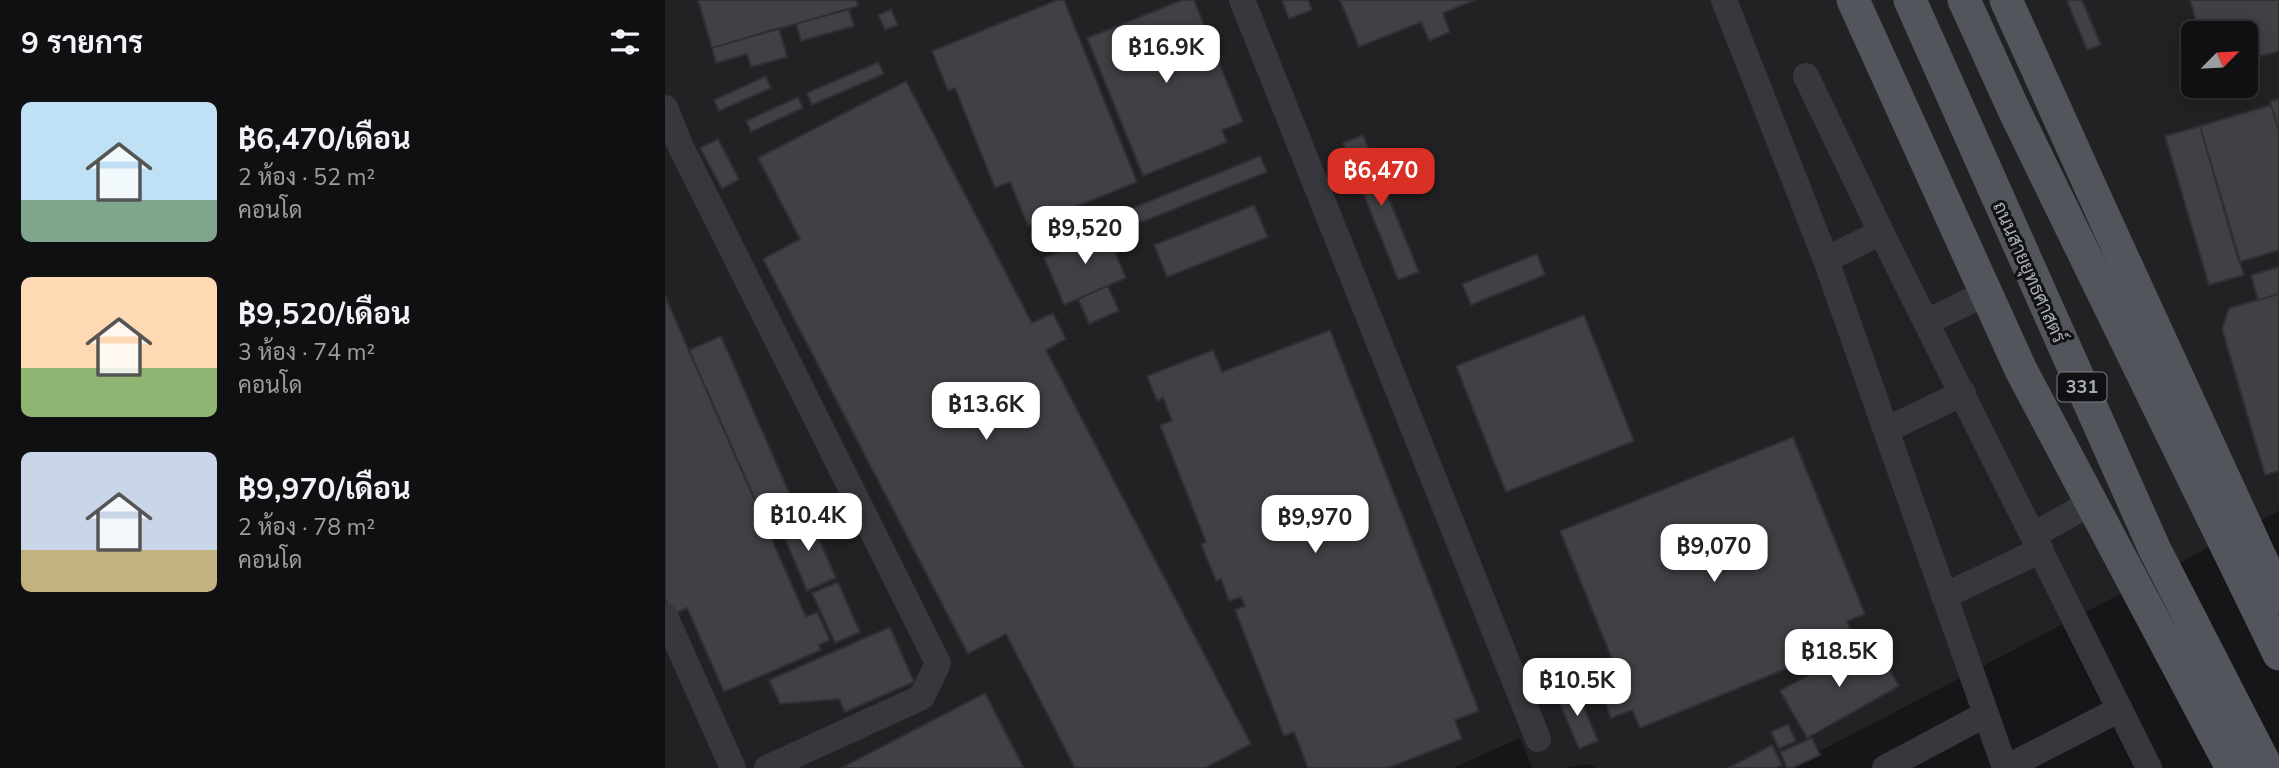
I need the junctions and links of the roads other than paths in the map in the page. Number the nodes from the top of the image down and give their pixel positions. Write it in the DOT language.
graph roads {
  1 [pos="1242,0"];
  2 [pos="1724,0"];
  3 [pos="1853,0"];
  4 [pos="1910,0"];
  5 [pos="1964,0"];
  6 [pos="2007,0"];
  7 [pos="1806,76"];
  8 [pos="665,108"];
  9 [pos="673,151"];
  10 [pos="1881,232"];
  11 [pos="1826,260"];
  12 [pos="1986,293"];
  13 [pos="1927,322"];
  14 [pos="1963,393"];
  15 [pos="1886,430"];
  16 [pos="2091,503"];
  17 [pos="2037,543"];
  18 [pos="1944,596"];
  19 [pos="2279,598"];
  20 [pos="665,616"];
  21 [pos="2279,654"];
  22 [pos="2120,709"];
  23 [pos="1986,714"];
  24 [pos="1538,739"];
  25 [pos="733,768"];
  26 [pos="767,768"];
  27 [pos="1885,768"];
  28 [pos="2005,768"];
  29 [pos="2149,768"];
  30 [pos="2232,768"];
  31 [pos="2267,768"];
  1 -- 24 [label="street"];
  2 -- 11 [label="street"];
  3 -- 12 [label="main road"];
  4 -- 31 [label="main road, ถนนสายยุทธศาสตร์ / 331"];
  5 -- 21 [label="main road"];
  6 -- 19 [label="main road"];
  7 -- 10 [label="street"];
  8 -- 9 [label="street"];
  9 -- 26 [label="street"];
  10 -- 11 [label="street"];
  10 -- 13 [label="street"];
  11 -- 15 [label="street"];
  12 -- 13 [label="street"];
  12 -- 16 [label="main road"];
  13 -- 14 [label="street"];
  14 -- 15 [label="street"];
  14 -- 17 [label="street"];
  15 -- 18 [label="street"];
  16 -- 17 [label="street"];
  16 -- 30 [label="main road"];
  17 -- 18 [label="street"];
  17 -- 22 [label="street"];
  18 -- 23 [label="street"];
  20 -- 25 [label="street"];
  22 -- 28 [label="street"];
  22 -- 29 [label="street"];
  23 -- 27 [label="street"];
  23 -- 28 [label="street"];
}
